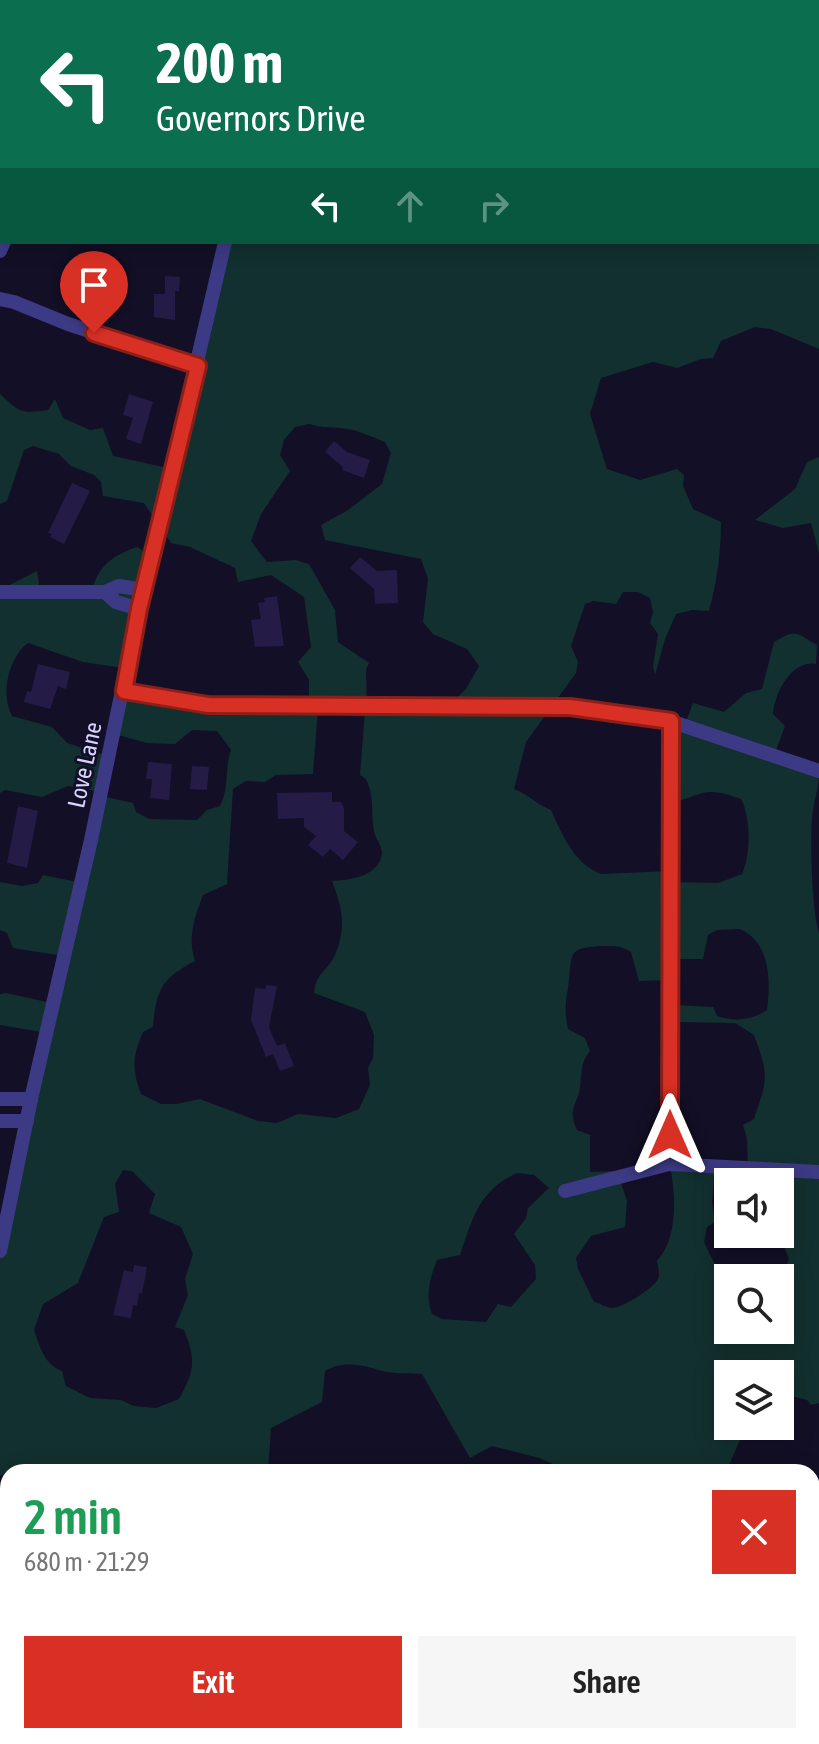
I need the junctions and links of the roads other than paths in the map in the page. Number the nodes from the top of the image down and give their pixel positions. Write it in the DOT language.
graph roads {
  1 [pos="225,244"];
  2 [pos="0,299"];
  3 [pos="198,366"];
  4 [pos="143,590"];
  5 [pos="0,592"];
  6 [pos="105,592"];
  7 [pos="139,609"];
  8 [pos="124,691"];
  9 [pos="671,721"];
  10 [pos="819,771"];
  11 [pos="0,1099"];
  12 [pos="31,1099"];
  13 [pos="0,1121"];
  14 [pos="27,1121"];
  15 [pos="669,1164"];
  16 [pos="819,1172"];
  17 [pos="565,1191"];
  18 [pos="0,1251"];
  1 -- 3 [label="street, Love Lane"];
  2 -- 3 [label="street"];
  3 -- 4 [label="street, Love Lane"];
  4 -- 6 [label="street"];
  4 -- 7 [label="street, Love Lane"];
  5 -- 6 [label="street"];
  6 -- 7 [label="street"];
  7 -- 8 [label="street, Love Lane"];
  8 -- 9 [label="street"];
  8 -- 12 [label="street, Love Lane"];
  9 -- 10 [label="street"];
  9 -- 15 [label="street"];
  11 -- 12 [label="street"];
  12 -- 14 [label="street, Love Lane"];
  13 -- 14 [label="street"];
  14 -- 18 [label="street, Love Lane"];
  15 -- 16 [label="street"];
  15 -- 17 [label="street"];
}
